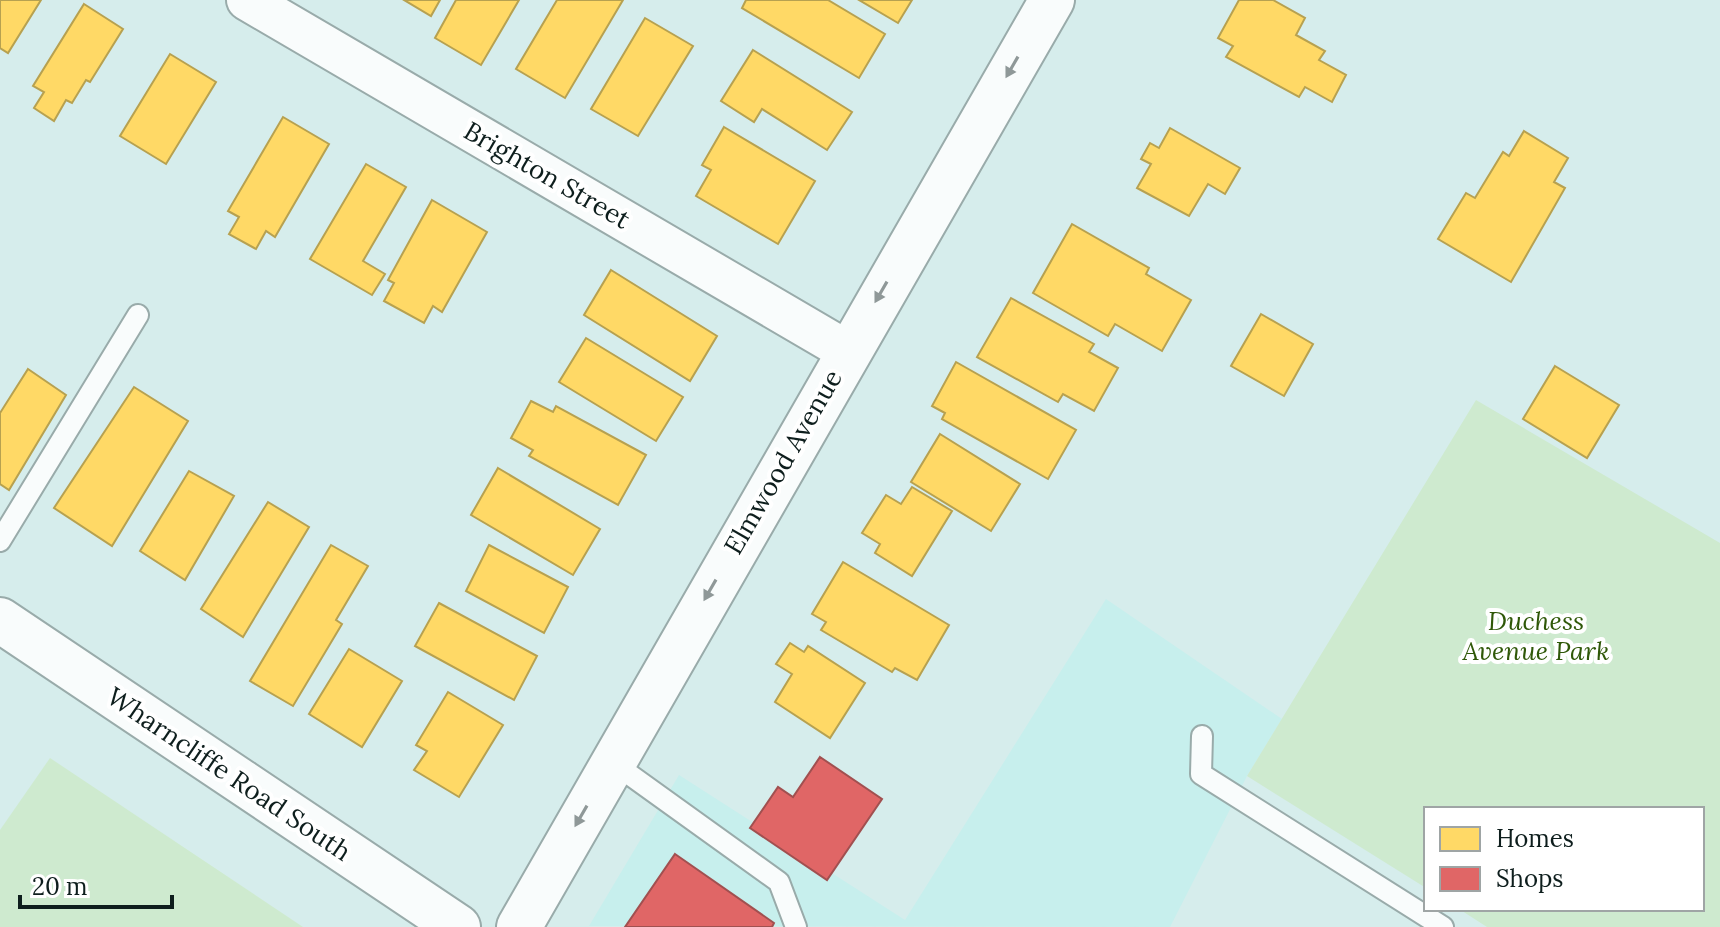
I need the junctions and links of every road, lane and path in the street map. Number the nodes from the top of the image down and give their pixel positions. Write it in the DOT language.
graph roads {
  1 [pos="247,0"];
  2 [pos="1052,0"];
  3 [pos="138,315"];
  4 [pos="847,351"];
  5 [pos="0,541"];
  6 [pos="0,620"];
  7 [pos="1202,736"];
  8 [pos="612,762"];
  9 [pos="458,927"];
  10 [pos="519,927"];
  11 [pos="796,927"];
  12 [pos="1443,927"];
  1 -- 4 [label="street, Brighton Street"];
  2 -- 4 [label="street, Elmwood Avenue, one-way"];
  3 -- 5 [label="lane"];
  4 -- 8 [label="street, Elmwood Avenue, one-way"];
  6 -- 9 [label="street, Wharncliffe Road South"];
  7 -- 12 [label="lane"];
  8 -- 10 [label="street, Elmwood Avenue, one-way"];
  8 -- 11 [label="lane"];
}
